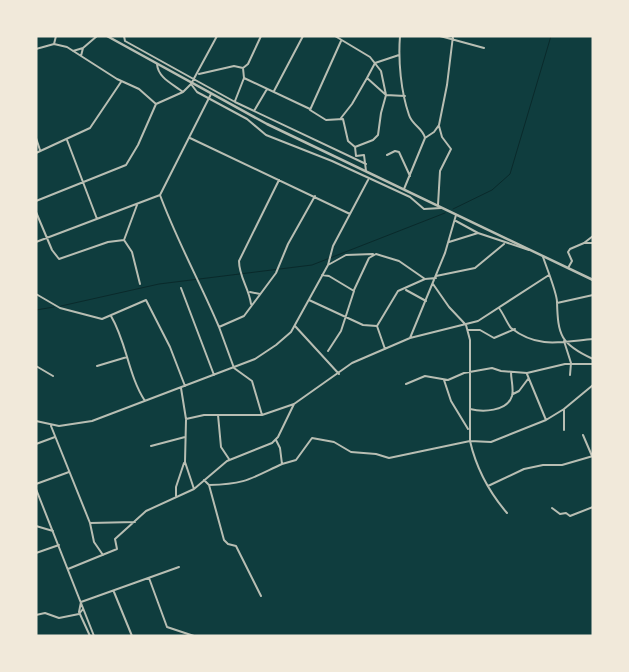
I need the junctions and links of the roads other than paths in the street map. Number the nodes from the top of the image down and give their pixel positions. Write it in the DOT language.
graph roads {
  1 [pos="56,36"];
  2 [pos="97,36"];
  3 [pos="108,36"];
  4 [pos="217,36"];
  5 [pos="261,36"];
  6 [pos="303,36"];
  7 [pos="335,36"];
  8 [pos="400,36"];
  9 [pos="440,36"];
  10 [pos="453,36"];
  11 [pos="123,37"];
  12 [pos="452,40"];
  13 [pos="341,41"];
  14 [pos="54,44"];
  15 [pos="120,44"];
  16 [pos="83,48"];
  17 [pos="484,48"];
  18 [pos="36,49"];
  19 [pos="73,51"];
  20 [pos="399,55"];
  21 [pos="81,56"];
  22 [pos="375,63"];
  23 [pos="157,64"];
  24 [pos="243,68"];
  25 [pos="198,74"];
  26 [pos="244,78"];
  27 [pos="367,78"];
  28 [pos="195,80"];
  29 [pos="121,81"];
  30 [pos="191,84"];
  31 [pos="267,88"];
  32 [pos="274,91"];
  33 [pos="183,92"];
  34 [pos="210,94"];
  35 [pos="386,95"];
  36 [pos="405,96"];
  37 [pos="208,99"];
  38 [pos="235,102"];
  39 [pos="156,104"];
  40 [pos="233,106"];
  41 [pos="310,109"];
  42 [pos="254,111"];
  43 [pos="229,112"];
  44 [pos="341,118"];
  45 [pos="439,125"];
  46 [pos="36,138"];
  47 [pos="190,138"];
  48 [pos="425,138"];
  49 [pos="67,140"];
  50 [pos="355,147"];
  51 [pos="40,151"];
  52 [pos="36,153"];
  53 [pos="387,156"];
  54 [pos="366,164"];
  55 [pos="366,171"];
  56 [pos="410,176"];
  57 [pos="369,179"];
  58 [pos="279,180"];
  59 [pos="84,183"];
  60 [pos="404,189"];
  61 [pos="160,195"];
  62 [pos="315,196"];
  63 [pos="36,201"];
  64 [pos="137,204"];
  65 [pos="438,206"];
  66 [pos="443,208"];
  67 [pos="36,212"];
  68 [pos="350,214"];
  69 [pos="456,215"];
  70 [pos="97,219"];
  71 [pos="455,220"];
  72 [pos="478,233"];
  73 [pos="593,236"];
  74 [pos="46,238"];
  75 [pos="124,240"];
  76 [pos="36,242"];
  77 [pos="449,242"];
  78 [pos="584,243"];
  79 [pos="593,243"];
  80 [pos="505,244"];
  81 [pos="529,250"];
  82 [pos="373,254"];
  83 [pos="543,257"];
  84 [pos="328,265"];
  85 [pos="568,268"];
  86 [pos="549,274"];
  87 [pos="321,275"];
  88 [pos="436,277"];
  89 [pos="425,279"];
  90 [pos="593,280"];
  91 [pos="140,284"];
  92 [pos="433,284"];
  93 [pos="181,288"];
  94 [pos="405,290"];
  95 [pos="354,291"];
  96 [pos="250,292"];
  97 [pos="36,294"];
  98 [pos="260,294"];
  99 [pos="593,295"];
  100 [pos="309,300"];
  101 [pos="426,300"];
  102 [pos="557,303"];
  103 [pos="251,304"];
  104 [pos="498,308"];
  105 [pos="345,315"];
  106 [pos="111,316"];
  107 [pos="466,325"];
  108 [pos="295,326"];
  109 [pos="377,326"];
  110 [pos="219,327"];
  111 [pos="514,329"];
  112 [pos="467,330"];
  113 [pos="410,338"];
  114 [pos="593,339"];
  115 [pos="564,341"];
  116 [pos="385,349"];
  117 [pos="328,351"];
  118 [pos="127,357"];
  119 [pos="593,359"];
  120 [pos="570,363"];
  121 [pos="593,364"];
  122 [pos="36,366"];
  123 [pos="97,366"];
  124 [pos="234,368"];
  125 [pos="469,372"];
  126 [pos="511,372"];
  127 [pos="527,373"];
  128 [pos="339,374"];
  129 [pos="214,375"];
  130 [pos="570,375"];
  131 [pos="53,376"];
  132 [pos="529,378"];
  133 [pos="444,380"];
  134 [pos="406,384"];
  135 [pos="593,385"];
  136 [pos="185,386"];
  137 [pos="180,388"];
  138 [pos="513,394"];
  139 [pos="145,401"];
  140 [pos="294,404"];
  141 [pos="470,409"];
  142 [pos="564,409"];
  143 [pos="218,415"];
  144 [pos="262,415"];
  145 [pos="186,419"];
  146 [pos="546,420"];
  147 [pos="36,421"];
  148 [pos="50,425"];
  149 [pos="468,429"];
  150 [pos="564,430"];
  151 [pos="583,435"];
  152 [pos="185,437"];
  153 [pos="55,438"];
  154 [pos="276,440"];
  155 [pos="470,441"];
  156 [pos="36,444"];
  157 [pos="151,446"];
  158 [pos="592,456"];
  159 [pos="229,460"];
  160 [pos="185,462"];
  161 [pos="282,464"];
  162 [pos="69,472"];
  163 [pos="204,479"];
  164 [pos="36,484"];
  165 [pos="209,486"];
  166 [pos="487,486"];
  167 [pos="194,488"];
  168 [pos="36,489"];
  169 [pos="176,496"];
  170 [pos="593,507"];
  171 [pos="552,508"];
  172 [pos="507,513"];
  173 [pos="135,522"];
  174 [pos="90,523"];
  175 [pos="36,526"];
  176 [pos="53,531"];
  177 [pos="59,545"];
  178 [pos="36,553"];
  179 [pos="104,555"];
  180 [pos="178,567"];
  181 [pos="68,569"];
  182 [pos="149,578"];
  183 [pos="114,591"];
  184 [pos="261,596"];
  185 [pos="81,602"];
  186 [pos="83,609"];
  187 [pos="36,614"];
  188 [pos="79,614"];
  189 [pos="90,636"];
  190 [pos="94,636"];
  191 [pos="132,636"];
  192 [pos="194,636"];
  1 -- 14 [label="street"];
  2 -- 16 [label="street"];
  3 -- 15 [label="street"];
  4 -- 25 [label="street"];
  5 -- 24 [label="street"];
  6 -- 32 [label="street"];
  7 -- 13 [label="street"];
  8 -- 20 [label="street"];
  9 -- 12 [label="street"];
  10 -- 12 [label="street"];
  11 -- 15 [label="street"];
  11 -- 28 [label="street"];
  12 -- 17 [label="street"];
  12 -- 45 [label="street"];
  13 -- 22 [label="street"];
  13 -- 41 [label="street"];
  14 -- 18 [label="street"];
  14 -- 19 [label="street"];
  15 -- 23 [label="street"];
  16 -- 19 [label="street"];
  16 -- 21 [label="street"];
  19 -- 21 [label="street"];
  20 -- 22 [label="street"];
  20 -- 36 [label="street"];
  21 -- 29 [label="street"];
  22 -- 27 [label="street"];
  22 -- 35 [label="street"];
  23 -- 30 [label="street"];
  23 -- 33 [label="street"];
  24 -- 25 [label="street"];
  24 -- 26 [label="street"];
  25 -- 28 [label="street"];
  26 -- 31 [label="street"];
  26 -- 38 [label="street"];
  27 -- 35 [label="street"];
  27 -- 44 [label="street"];
  28 -- 30 [label="street"];
  28 -- 38 [label="street"];
  29 -- 39 [label="street"];
  29 -- 49 [label="street"];
  30 -- 33 [label="street"];
  30 -- 34 [label="street"];
  30 -- 37 [label="street"];
  31 -- 32 [label="street"];
  31 -- 42 [label="street"];
  32 -- 41 [label="street"];
  33 -- 39 [label="street"];
  34 -- 37 [label="street"];
  34 -- 40 [label="street"];
  35 -- 36 [label="street"];
  35 -- 50 [label="street"];
  36 -- 48 [label="street"];
  37 -- 43 [label="street"];
  37 -- 47 [label="street"];
  38 -- 42 [label="street"];
  39 -- 59 [label="street"];
  40 -- 43 [label="street"];
  40 -- 55 [label="street"];
  41 -- 44 [label="street"];
  42 -- 54 [label="street"];
  43 -- 57 [label="street"];
  44 -- 50 [label="street"];
  45 -- 48 [label="street"];
  45 -- 65 [label="street"];
  46 -- 51 [label="street"];
  47 -- 58 [label="street"];
  47 -- 61 [label="street"];
  48 -- 56 [label="street"];
  49 -- 51 [label="street"];
  49 -- 59 [label="street"];
  50 -- 54 [label="street"];
  51 -- 52 [label="street"];
  53 -- 56 [label="street"];
  54 -- 55 [label="street"];
  55 -- 60 [label="street"];
  56 -- 60 [label="street"];
  57 -- 66 [label="street"];
  57 -- 68 [label="street"];
  58 -- 62 [label="street"];
  58 -- 96 [label="street"];
  59 -- 63 [label="street"];
  59 -- 70 [label="street"];
  60 -- 65 [label="street"];
  61 -- 64 [label="street"];
  61 -- 110 [label="street"];
  62 -- 68 [label="street"];
  62 -- 98 [label="street"];
  64 -- 70 [label="street"];
  64 -- 75 [label="street"];
  65 -- 66 [label="street"];
  66 -- 69 [label="street"];
  67 -- 74 [label="street"];
  68 -- 84 [label="street"];
  69 -- 71 [label="street"];
  69 -- 81 [label="street"];
  70 -- 74 [label="street"];
  71 -- 72 [label="street"];
  71 -- 77 [label="street"];
  72 -- 77 [label="street"];
  72 -- 80 [label="street"];
  73 -- 78 [label="street"];
  74 -- 75 [label="street"];
  74 -- 76 [label="street"];
  75 -- 91 [label="street"];
  77 -- 88 [label="street"];
  78 -- 79 [label="street"];
  78 -- 85 [label="street"];
  80 -- 81 [label="street"];
  80 -- 88 [label="street"];
  81 -- 83 [label="street"];
  82 -- 84 [label="street"];
  82 -- 89 [label="street"];
  82 -- 95 [label="street"];
  83 -- 85 [label="street"];
  83 -- 86 [label="street"];
  84 -- 87 [label="street"];
  85 -- 90 [label="street"];
  86 -- 102 [label="street"];
  86 -- 104 [label="street"];
  87 -- 95 [label="street"];
  87 -- 100 [label="street"];
  88 -- 89 [label="street"];
  88 -- 92 [label="street"];
  89 -- 94 [label="street"];
  92 -- 101 [label="street"];
  92 -- 107 [label="street"];
  93 -- 129 [label="street"];
  94 -- 101 [label="street"];
  94 -- 109 [label="street"];
  95 -- 105 [label="street"];
  96 -- 98 [label="street"];
  96 -- 103 [label="street"];
  97 -- 106 [label="street"];
  98 -- 103 [label="street"];
  99 -- 102 [label="street"];
  100 -- 105 [label="street"];
  100 -- 108 [label="street"];
  101 -- 113 [label="street"];
  102 -- 115 [label="street"];
  103 -- 110 [label="street"];
  104 -- 107 [label="street"];
  104 -- 111 [label="street"];
  105 -- 109 [label="street"];
  105 -- 117 [label="street"];
  106 -- 118 [label="street"];
  106 -- 136 [label="street"];
  107 -- 112 [label="street"];
  107 -- 113 [label="street"];
  108 -- 124 [label="street"];
  108 -- 128 [label="street"];
  109 -- 116 [label="street"];
  110 -- 124 [label="street"];
  111 -- 112 [label="street"];
  111 -- 115 [label="street"];
  112 -- 125 [label="street"];
  113 -- 116 [label="street"];
  114 -- 115 [label="street"];
  115 -- 119 [label="street"];
  115 -- 120 [label="street"];
  116 -- 128 [label="street"];
  118 -- 123 [label="street"];
  118 -- 139 [label="street"];
  120 -- 121 [label="street"];
  120 -- 127 [label="street"];
  120 -- 130 [label="street"];
  122 -- 131 [label="street"];
  124 -- 129 [label="street"];
  124 -- 144 [label="street"];
  125 -- 126 [label="street"];
  125 -- 133 [label="street"];
  125 -- 141 [label="street"];
  126 -- 127 [label="street"];
  126 -- 138 [label="street"];
  127 -- 132 [label="street"];
  128 -- 140 [label="street"];
  129 -- 136 [label="street"];
  132 -- 138 [label="street"];
  132 -- 146 [label="street"];
  133 -- 134 [label="street"];
  133 -- 149 [label="street"];
  135 -- 142 [label="street"];
  136 -- 137 [label="street"];
  137 -- 139 [label="street"];
  137 -- 145 [label="street"];
  138 -- 141 [label="street"];
  139 -- 148 [label="street"];
  140 -- 144 [label="street"];
  140 -- 154 [label="street"];
  141 -- 149 [label="street"];
  142 -- 146 [label="street"];
  142 -- 150 [label="street"];
  143 -- 144 [label="street"];
  143 -- 145 [label="street"];
  143 -- 159 [label="street"];
  145 -- 152 [label="street"];
  146 -- 155 [label="street"];
  147 -- 148 [label="street"];
  148 -- 153 [label="street"];
  149 -- 155 [label="street"];
  151 -- 158 [label="street"];
  152 -- 157 [label="street"];
  152 -- 160 [label="street"];
  153 -- 156 [label="street"];
  153 -- 162 [label="street"];
  154 -- 159 [label="street"];
  154 -- 161 [label="street"];
  155 -- 161 [label="street"];
  155 -- 166 [label="street"];
  158 -- 166 [label="street"];
  159 -- 163 [label="street"];
  160 -- 167 [label="street"];
  160 -- 169 [label="street"];
  161 -- 165 [label="street"];
  162 -- 164 [label="street"];
  162 -- 174 [label="street"];
  163 -- 165 [label="street"];
  163 -- 167 [label="street"];
  165 -- 184 [label="street"];
  166 -- 172 [label="street"];
  167 -- 169 [label="street"];
  168 -- 176 [label="street"];
  169 -- 173 [label="street"];
  170 -- 171 [label="street"];
  173 -- 174 [label="street"];
  173 -- 179 [label="street"];
  174 -- 179 [label="street"];
  175 -- 176 [label="street"];
  176 -- 177 [label="street"];
  177 -- 178 [label="street"];
  177 -- 181 [label="street"];
  179 -- 181 [label="street"];
  180 -- 182 [label="street"];
  181 -- 185 [label="street"];
  182 -- 183 [label="street"];
  182 -- 192 [label="street"];
  183 -- 185 [label="street"];
  183 -- 191 [label="street"];
  185 -- 186 [label="street"];
  185 -- 188 [label="street"];
  186 -- 188 [label="street"];
  186 -- 190 [label="street"];
  187 -- 188 [label="street"];
  188 -- 189 [label="street"];
}
